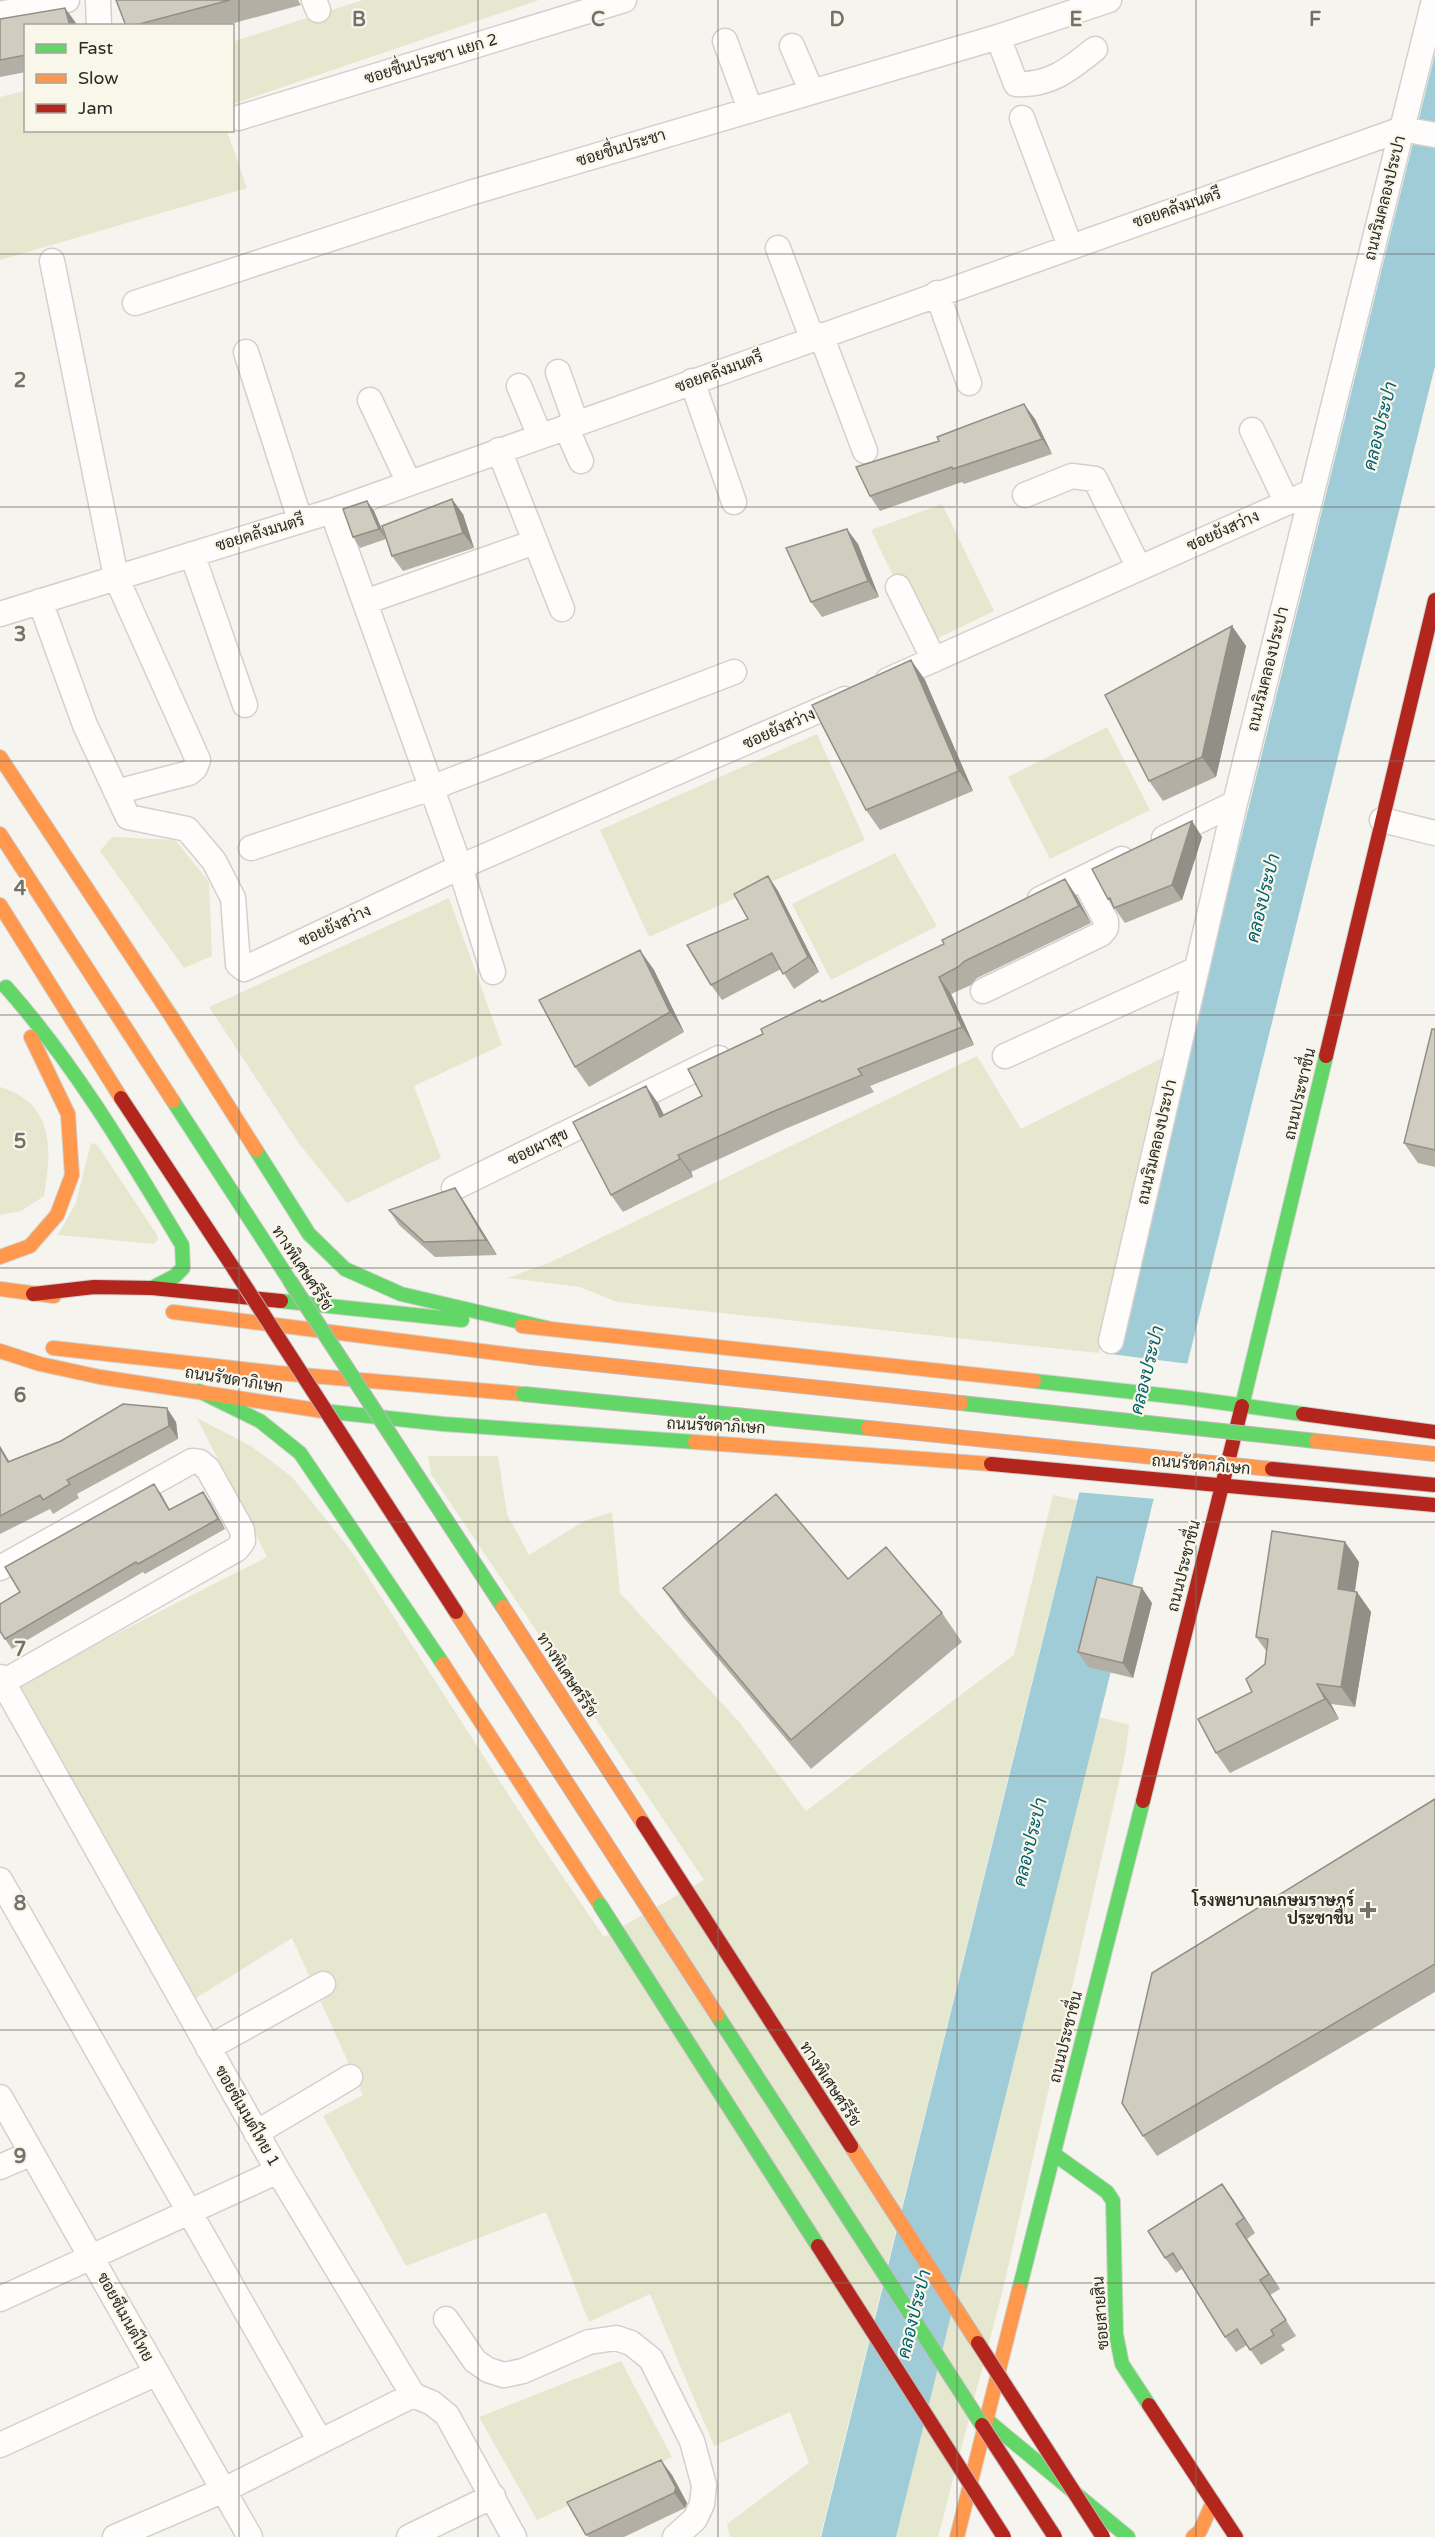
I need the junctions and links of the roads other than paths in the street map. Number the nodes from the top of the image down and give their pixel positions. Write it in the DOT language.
graph roads {
  1 [pos="67,0"];
  2 [pos="98,0"];
  3 [pos="624,0"];
  4 [pos="1109,0"];
  5 [pos="1434,0"];
  6 [pos="1082,4"];
  7 [pos="0,14"];
  8 [pos="99,24"];
  9 [pos="998,37"];
  10 [pos="725,41"];
  11 [pos="792,46"];
  12 [pos="1095,49"];
  13 [pos="811,90"];
  14 [pos="750,109"];
  15 [pos="1022,117"];
  16 [pos="238,118"];
  17 [pos="1417,131"];
  18 [pos="1070,246"];
  19 [pos="778,248"];
  20 [pos="52,261"];
  21 [pos="938,293"];
  22 [pos="135,303"];
  23 [pos="816,337"];
  24 [pos="246,352"];
  25 [pos="558,372"];
  26 [pos="692,381"];
  27 [pos="969,383"];
  28 [pos="519,386"];
  29 [pos="370,400"];
  30 [pos="571,425"];
  31 [pos="1252,430"];
  32 [pos="540,436"];
  33 [pos="499,450"];
  34 [pos="865,451"];
  35 [pos="581,461"];
  36 [pos="409,483"];
  37 [pos="1311,492"];
  38 [pos="1025,495"];
  39 [pos="734,502"];
  40 [pos="1287,503"];
  41 [pos="332,511"];
  42 [pos="300,520"];
  43 [pos="535,542"];
  44 [pos="192,554"];
  45 [pos="1139,568"];
  46 [pos="116,577"];
  47 [pos="897,587"];
  48 [pos="1435,600"];
  49 [pos="40,601"];
  50 [pos="364,602"];
  51 [pos="562,609"];
  52 [pos="0,614"];
  53 [pos="934,660"];
  54 [pos="735,672"];
  55 [pos="245,705"];
  56 [pos="0,757"];
  57 [pos="431,788"];
  58 [pos="116,792"];
  59 [pos="1235,803"];
  60 [pos="1382,820"];
  61 [pos="1435,833"];
  62 [pos="0,834"];
  63 [pos="252,848"];
  64 [pos="460,867"];
  65 [pos="1083,878"];
  66 [pos="0,904"];
  67 [pos="1019,909"];
  68 [pos="1197,969"];
  69 [pos="493,972"];
  70 [pos="3,982"];
  71 [pos="983,991"];
  72 [pos="742,1046"];
  73 [pos="1005,1056"];
  74 [pos="454,1188"];
  75 [pos="0,1257"];
  76 [pos="152,1288"];
  77 [pos="0,1289"];
  78 [pos="33,1294"];
  79 [pos="89,1301"];
  80 [pos="164,1311"];
  81 [pos="551,1329"];
  82 [pos="1111,1341"];
  83 [pos="0,1342"];
  84 [pos="0,1351"];
  85 [pos="937,1372"];
  86 [pos="199,1391"];
  87 [pos="1242,1407"];
  88 [pos="1435,1432"];
  89 [pos="1435,1454"];
  90 [pos="939,1459"];
  91 [pos="1222,1484"];
  92 [pos="1435,1485"];
  93 [pos="1435,1505"];
  94 [pos="0,1568"];
  95 [pos="2,1679"];
  96 [pos="0,1880"];
  97 [pos="323,1984"];
  98 [pos="208,2048"];
  99 [pos="350,2077"];
  100 [pos="0,2097"];
  101 [pos="256,2133"];
  102 [pos="32,2153"];
  103 [pos="1054,2154"];
  104 [pos="0,2167"];
  105 [pos="278,2171"];
  106 [pos="188,2212"];
  107 [pos="91,2256"];
  108 [pos="0,2299"];
  109 [pos="446,2319"];
  110 [pos="157,2373"];
  111 [pos="413,2395"];
  112 [pos="988,2421"];
  113 [pos="320,2441"];
  114 [pos="0,2445"];
  115 [pos="224,2490"];
  116 [pos="493,2496"];
  117 [pos="1213,2502"];
  118 [pos="115,2537"];
  119 [pos="250,2537"];
  120 [pos="409,2537"];
  121 [pos="514,2537"];
  122 [pos="675,2537"];
  123 [pos="957,2537"];
  124 [pos="1004,2537"];
  125 [pos="1055,2537"];
  126 [pos="1103,2537"];
  127 [pos="1126,2537"];
  128 [pos="1193,2537"];
  129 [pos="1236,2537"];
  1 -- 7 [label="street"];
  2 -- 8 [label="street"];
  3 -- 16 [label="street, ซอยชื่นประชา แยก 2"];
  4 -- 6 [label="street, ซอยชื่นประชา"];
  5 -- 17 [label="street, ถนนริมคลองประปา"];
  6 -- 9 [label="street, ซอยชื่นประชา"];
  9 -- 12 [label="street"];
  9 -- 13 [label="street, ซอยชื่นประชา"];
  10 -- 14 [label="street"];
  11 -- 13 [label="street"];
  13 -- 14 [label="street, ซอยชื่นประชา"];
  14 -- 22 [label="street, ซอยชื่นประชา"];
  15 -- 18 [label="street"];
  17 -- 18 [label="street, ซอยคลังมนตรี"];
  17 -- 37 [label="street, ถนนริมคลองประปา"];
  18 -- 21 [label="street, ซอยคลังมนตรี"];
  19 -- 23 [label="street"];
  20 -- 46 [label="street"];
  21 -- 23 [label="street, ซอยคลังมนตรี"];
  21 -- 27 [label="street"];
  23 -- 26 [label="street, ซอยคลังมนตรี"];
  23 -- 34 [label="street"];
  24 -- 42 [label="street"];
  25 -- 30 [label="street"];
  26 -- 30 [label="street, ซอยคลังมนตรี"];
  26 -- 39 [label="street"];
  28 -- 32 [label="street"];
  29 -- 36 [label="street"];
  30 -- 32 [label="street, ซอยคลังมนตรี"];
  30 -- 35 [label="street"];
  31 -- 40 [label="street"];
  32 -- 33 [label="street, ซอยคลังมนตรี"];
  33 -- 36 [label="street, ซอยคลังมนตรี"];
  33 -- 43 [label="street"];
  36 -- 41 [label="street, ซอยคลังมนตรี"];
  37 -- 40 [label="street, ซอยยังสว่าง"];
  37 -- 59 [label="street, ถนนริมคลองประปา"];
  38 -- 45 [label="street"];
  40 -- 45 [label="street, ซอยยังสว่าง"];
  41 -- 42 [label="street, ซอยคลังมนตรี"];
  41 -- 50 [label="street"];
  42 -- 44 [label="street, ซอยคลังมนตรี"];
  43 -- 50 [label="street"];
  43 -- 51 [label="street"];
  44 -- 46 [label="street, ซอยคลังมนตรี"];
  44 -- 55 [label="street"];
  45 -- 53 [label="street, ซอยยังสว่าง"];
  46 -- 49 [label="street, ซอยคลังมนตรี"];
  46 -- 58 [label="street"];
  47 -- 53 [label="street"];
  48 -- 60 [label="main road, ถนนประชาชื่น"];
  49 -- 52 [label="street, ซอยคลังมนตรี"];
  49 -- 58 [label="street"];
  50 -- 57 [label="street"];
  53 -- 64 [label="street, ซอยยังสว่าง"];
  54 -- 57 [label="street"];
  56 -- 81 [label="main road"];
  57 -- 63 [label="street"];
  57 -- 64 [label="street"];
  58 -- 64 [label="street, ซอยยังสว่าง"];
  59 -- 65 [label="street"];
  59 -- 68 [label="street, ถนนริมคลองประปา"];
  60 -- 61 [label="street"];
  60 -- 87 [label="main road, ถนนประชาชื่น"];
  62 -- 126 [label="main road, ทางพิเศษศรีรัช, bridge"];
  64 -- 69 [label="street"];
  65 -- 67 [label="street"];
  65 -- 71 [label="street"];
  66 -- 125 [label="main road, bridge"];
  68 -- 73 [label="street"];
  68 -- 82 [label="street, ถนนริมคลองประปา"];
  70 -- 75 [label="main road"];
  70 -- 76 [label="main road"];
  72 -- 74 [label="street, ซอยผาสุข"];
  76 -- 78 [label="main road"];
  76 -- 81 [label="main road"];
  77 -- 78 [label="main road"];
  78 -- 79 [label="main road"];
  80 -- 89 [label="main road, bridge"];
  81 -- 85 [label="main road"];
  83 -- 92 [label="main road, ถนนรัชดาภิเษก, bridge"];
  84 -- 86 [label="main road, ถนนรัชดาภิเษก"];
  85 -- 87 [label="main road"];
  85 -- 90 [label="main road"];
  86 -- 90 [label="main road, ถนนรัชดาภิเษก"];
  86 -- 124 [label="main road, bridge"];
  87 -- 88 [label="main road"];
  87 -- 91 [label="main road, ถนนประชาชื่น"];
  90 -- 91 [label="main road, ถนนรัชดาภิเษก"];
  91 -- 93 [label="main road, ถนนรัชดาภิเษก"];
  91 -- 103 [label="main road, ถนนประชาชื่น"];
  94 -- 95 [label="street"];
  95 -- 98 [label="street, ซอยซีเมนต์ไทย 1"];
  96 -- 106 [label="street"];
  97 -- 98 [label="street"];
  98 -- 101 [label="street, ซอยซีเมนต์ไทย 1"];
  99 -- 101 [label="street"];
  100 -- 102 [label="street, ซอยซีเมนต์ไทย"];
  101 -- 105 [label="street, ซอยซีเมนต์ไทย 1"];
  102 -- 104 [label="street"];
  102 -- 107 [label="street, ซอยซีเมนต์ไทย"];
  103 -- 112 [label="main road, ถนนประชาชื่น"];
  103 -- 117 [label="main road, ซอยสายสิน"];
  105 -- 106 [label="street"];
  105 -- 111 [label="street, ซอยซีเมนต์ไทย 1"];
  106 -- 107 [label="street"];
  106 -- 113 [label="street"];
  107 -- 108 [label="street"];
  107 -- 110 [label="street, ซอยซีเมนต์ไทย"];
  109 -- 122 [label="street"];
  110 -- 114 [label="street"];
  110 -- 115 [label="street, ซอยซีเมนต์ไทย"];
  111 -- 113 [label="street"];
  111 -- 116 [label="street"];
  112 -- 123 [label="main road, ถนนประชาชื่น"];
  112 -- 127 [label="main road"];
  113 -- 115 [label="street"];
  115 -- 118 [label="street"];
  115 -- 119 [label="street, ซอยซีเมนต์ไทย"];
  116 -- 120 [label="street"];
  116 -- 121 [label="street"];
  117 -- 128 [label="main road"];
  117 -- 129 [label="main road, ซอยสายสิน"];
}
